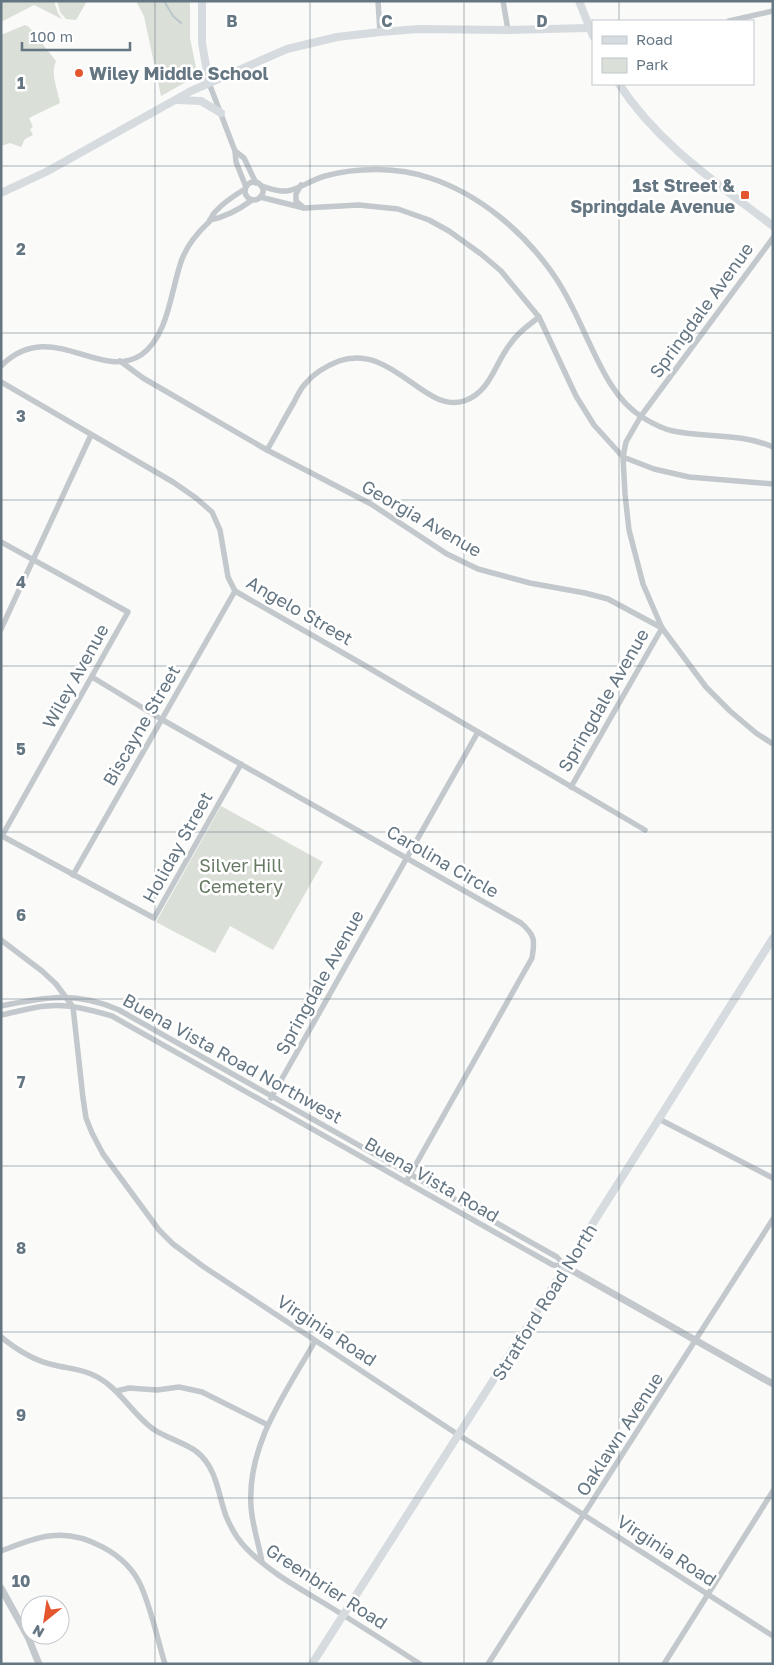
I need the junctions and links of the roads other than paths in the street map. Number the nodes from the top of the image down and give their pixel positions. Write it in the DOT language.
graph roads {
  1 [pos="202,1"];
  2 [pos="378,1"];
  3 [pos="503,1"];
  4 [pos="579,1"];
  5 [pos="773,11"];
  6 [pos="732,20"];
  7 [pos="591,28"];
  8 [pos="508,30"];
  9 [pos="380,32"];
  10 [pos="209,83"];
  11 [pos="620,85"];
  12 [pos="176,100"];
  13 [pos="221,113"];
  14 [pos="235,151"];
  15 [pos="259,184"];
  16 [pos="301,185"];
  17 [pos="245,188"];
  18 [pos="1,193"];
  19 [pos="260,198"];
  20 [pos="252,200"];
  21 [pos="304,208"];
  22 [pos="210,220"];
  23 [pos="773,226"];
  24 [pos="773,238"];
  25 [pos="539,318"];
  26 [pos="120,361"];
  27 [pos="1,366"];
  28 [pos="1,382"];
  29 [pos="641,416"];
  30 [pos="91,435"];
  31 [pos="773,447"];
  32 [pos="267,450"];
  33 [pos="623,457"];
  34 [pos="773,484"];
  35 [pos="1,542"];
  36 [pos="33,560"];
  37 [pos="235,591"];
  38 [pos="662,628"];
  39 [pos="1,629"];
  40 [pos="92,677"];
  41 [pos="161,719"];
  42 [pos="478,732"];
  43 [pos="773,744"];
  44 [pos="241,764"];
  45 [pos="570,787"];
  46 [pos="646,830"];
  47 [pos="406,857"];
  48 [pos="73,875"];
  49 [pos="773,938"];
  50 [pos="1,940"];
  51 [pos="66,996"];
  52 [pos="1,1006"];
  53 [pos="73,1007"];
  54 [pos="1,1015"];
  55 [pos="272,1096"];
  56 [pos="268,1103"];
  57 [pos="659,1119"];
  58 [pos="410,1175"];
  59 [pos="773,1178"];
  60 [pos="406,1182"];
  61 [pos="773,1219"];
  62 [pos="566,1267"];
  63 [pos="1,1337"];
  64 [pos="316,1341"];
  65 [pos="696,1341"];
  66 [pos="773,1384"];
  67 [pos="117,1391"];
  68 [pos="268,1425"];
  69 [pos="459,1435"];
  70 [pos="773,1491"];
  71 [pos="584,1515"];
  72 [pos="1,1551"];
  73 [pos="262,1562"];
  74 [pos="1,1588"];
  75 [pos="708,1595"];
  76 [pos="343,1614"];
  77 [pos="773,1636"];
  78 [pos="39,1664"];
  79 [pos="165,1664"];
  80 [pos="312,1664"];
  81 [pos="420,1664"];
  82 [pos="488,1664"];
  83 [pos="664,1664"];
  1 -- 10 [label="main road"];
  2 -- 9 [label="street"];
  3 -- 8 [label="street"];
  4 -- 7 [label="main road"];
  5 -- 6 [label="street"];
  7 -- 8 [label="main road"];
  8 -- 9 [label="main road"];
  9 -- 10 [label="main road"];
  10 -- 12 [label="main road"];
  10 -- 13 [label="street"];
  11 -- 23 [label="main road"];
  12 -- 13 [label="main road"];
  12 -- 18 [label="main road"];
  13 -- 14 [label="street"];
  14 -- 15 [label="street"];
  14 -- 17 [label="street"];
  15 -- 16 [label="street"];
  15 -- 17 [label="street"];
  15 -- 19 [label="street"];
  16 -- 21 [label="street"];
  16 -- 29 [label="street"];
  17 -- 20 [label="street"];
  17 -- 22 [label="street"];
  19 -- 20 [label="street"];
  19 -- 21 [label="street"];
  20 -- 22 [label="street"];
  21 -- 25 [label="street"];
  22 -- 26 [label="street"];
  24 -- 29 [label="street, Springdale Avenue"];
  25 -- 32 [label="street"];
  25 -- 33 [label="street"];
  26 -- 27 [label="street"];
  26 -- 32 [label="street, Georgia Avenue"];
  28 -- 30 [label="street, Angelo Street"];
  29 -- 31 [label="street"];
  29 -- 33 [label="street, Springdale Avenue"];
  30 -- 36 [label="street"];
  30 -- 37 [label="street, Angelo Street"];
  32 -- 38 [label="street, Georgia Avenue"];
  33 -- 34 [label="street"];
  33 -- 38 [label="street, Springdale Avenue"];
  35 -- 36 [label="street, Wiley Avenue"];
  36 -- 39 [label="street"];
  36 -- 40 [label="street, Wiley Avenue"];
  37 -- 41 [label="street, Biscayne Street"];
  37 -- 42 [label="street, Angelo Street"];
  38 -- 43 [label="street, Georgia Avenue"];
  38 -- 45 [label="street, Springdale Avenue"];
  40 -- 41 [label="street, Carolina Circle"];
  40 -- 48 [label="street, Wiley Avenue"];
  41 -- 44 [label="street, Carolina Circle"];
  41 -- 48 [label="street, Biscayne Street"];
  42 -- 45 [label="street, Springdale Avenue"];
  42 -- 47 [label="street, Springdale Avenue"];
  44 -- 47 [label="street, Carolina Circle"];
  44 -- 48 [label="street, Holiday Street"];
  45 -- 46 [label="street"];
  47 -- 55 [label="street, Springdale Avenue"];
  47 -- 58 [label="street, Carolina Circle"];
  49 -- 57 [label="main road, Stratford Road North"];
  50 -- 51 [label="street, Virginia Road"];
  51 -- 52 [label="street, Buena Vista Road Northwest"];
  51 -- 53 [label="street, Virginia Road"];
  51 -- 55 [label="street, Buena Vista Road Northwest"];
  53 -- 54 [label="street"];
  53 -- 56 [label="street, Buena Vista Road"];
  53 -- 64 [label="street, Virginia Road"];
  55 -- 56 [label="street, Springdale Avenue"];
  55 -- 58 [label="street, Buena Vista Road Northwest"];
  56 -- 60 [label="street, Buena Vista Road"];
  57 -- 59 [label="street"];
  57 -- 62 [label="main road, Stratford Road North"];
  58 -- 60 [label="street, Carolina Circle"];
  58 -- 62 [label="street, Buena Vista Road Northwest"];
  60 -- 62 [label="street, Buena Vista Road"];
  61 -- 65 [label="street, Oaklawn Avenue"];
  62 -- 65 [label="street, Buena Vista Road"];
  62 -- 69 [label="main road, Stratford Road North"];
  63 -- 67 [label="street, Greenbrier Road"];
  64 -- 68 [label="street"];
  64 -- 69 [label="street, Virginia Road"];
  65 -- 66 [label="street, Buena Vista Road"];
  65 -- 71 [label="street, Oaklawn Avenue"];
  67 -- 68 [label="street"];
  67 -- 73 [label="street, Greenbrier Road"];
  68 -- 73 [label="street"];
  69 -- 71 [label="street, Virginia Road"];
  69 -- 76 [label="main road, Stratford Road North"];
  70 -- 75 [label="street"];
  71 -- 75 [label="street, Virginia Road"];
  71 -- 82 [label="street, Oaklawn Avenue"];
  72 -- 79 [label="street"];
  73 -- 76 [label="street, Greenbrier Road"];
  74 -- 78 [label="street"];
  75 -- 77 [label="street, Virginia Road"];
  75 -- 83 [label="street"];
  76 -- 80 [label="main road, Stratford Road North"];
  76 -- 81 [label="street, Greenbrier Road"];
}
